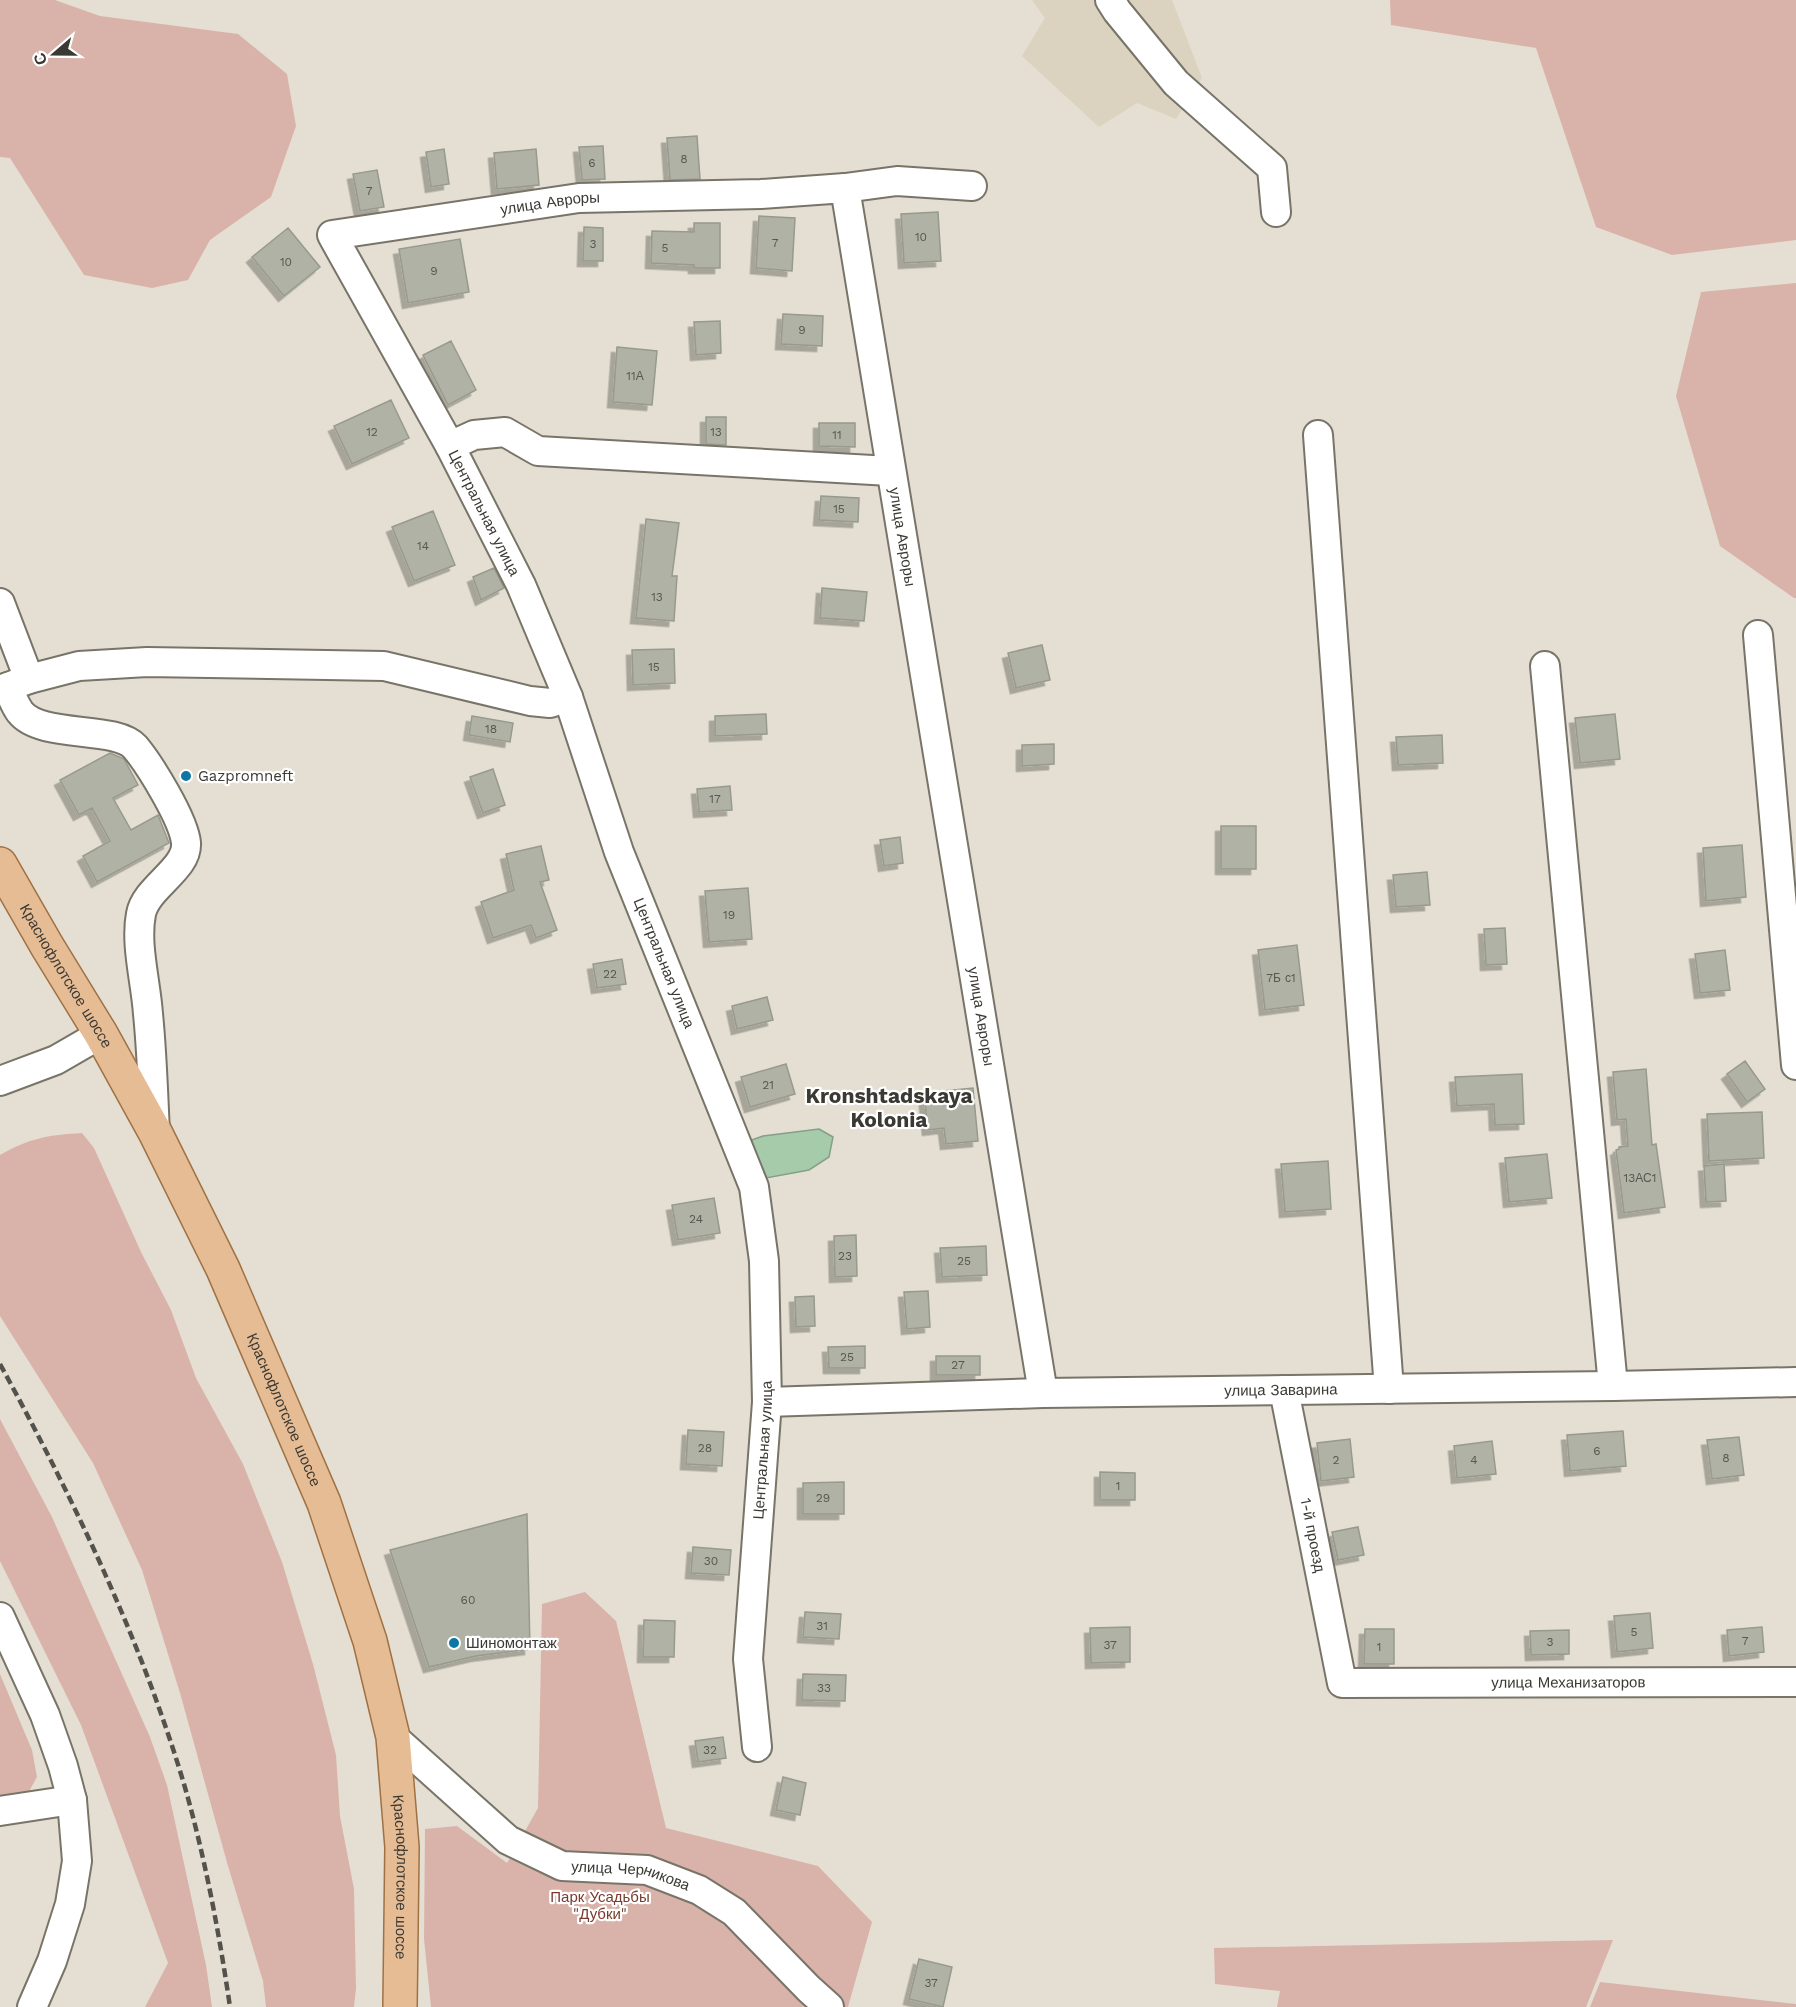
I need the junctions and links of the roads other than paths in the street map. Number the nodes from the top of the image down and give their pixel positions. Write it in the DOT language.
graph roads {
  1 [pos="1110,0"];
  2 [pos="972,186"];
  3 [pos="845,188"];
  4 [pos="1276,212"];
  5 [pos="332,235"];
  6 [pos="1318,435"];
  7 [pos="450,446"];
  8 [pos="890,471"];
  9 [pos="0,603"];
  10 [pos="1758,635"];
  11 [pos="1545,666"];
  12 [pos="12,686"];
  13 [pos="568,697"];
  14 [pos="0,864"];
  15 [pos="101,1034"];
  16 [pos="1796,1065"];
  17 [pos="0,1081"];
  18 [pos="155,1132"];
  19 [pos="1796,1382"];
  20 [pos="1613,1386"];
  21 [pos="1389,1389"];
  22 [pos="1284,1390"];
  23 [pos="1043,1393"];
  24 [pos="767,1402"];
  25 [pos="0,1617"];
  26 [pos="1796,1682"];
  27 [pos="1342,1683"];
  28 [pos="393,1737"];
  29 [pos="757,1747"];
  30 [pos="72,1800"];
  31 [pos="0,1811"];
  32 [pos="32,2007"];
  33 [pos="400,2007"];
  34 [pos="829,2007"];
  1 -- 4 [label="street"];
  2 -- 3 [label="street"];
  3 -- 5 [label="street, улица Авроры"];
  3 -- 8 [label="street, улица Авроры"];
  5 -- 7 [label="street, Центральная улица"];
  6 -- 21 [label="street"];
  7 -- 8 [label="street"];
  7 -- 13 [label="street, Центральная улица"];
  8 -- 23 [label="street, улица Авроры"];
  9 -- 12 [label="street"];
  10 -- 16 [label="street"];
  11 -- 20 [label="street"];
  12 -- 13 [label="street"];
  12 -- 18 [label="street"];
  13 -- 24 [label="street, Центральная улица"];
  14 -- 15 [label="main road, Краснофлотское шоссе"];
  15 -- 17 [label="street"];
  15 -- 18 [label="main road, Краснофлотское шоссе"];
  18 -- 28 [label="main road, Краснофлотское шоссе"];
  19 -- 20 [label="street, улица Заварина"];
  20 -- 21 [label="street, улица Заварина"];
  21 -- 22 [label="street, улица Заварина"];
  22 -- 23 [label="street, улица Заварина"];
  22 -- 27 [label="street, 1-й проезд"];
  23 -- 24 [label="street, улица Заварина"];
  24 -- 29 [label="street, Центральная улица"];
  25 -- 30 [label="street"];
  26 -- 27 [label="street, улица Механизаторов"];
  28 -- 33 [label="main road, Краснофлотское шоссе"];
  28 -- 34 [label="street, улица Черникова"];
  30 -- 31 [label="street"];
  30 -- 32 [label="street"];
}
